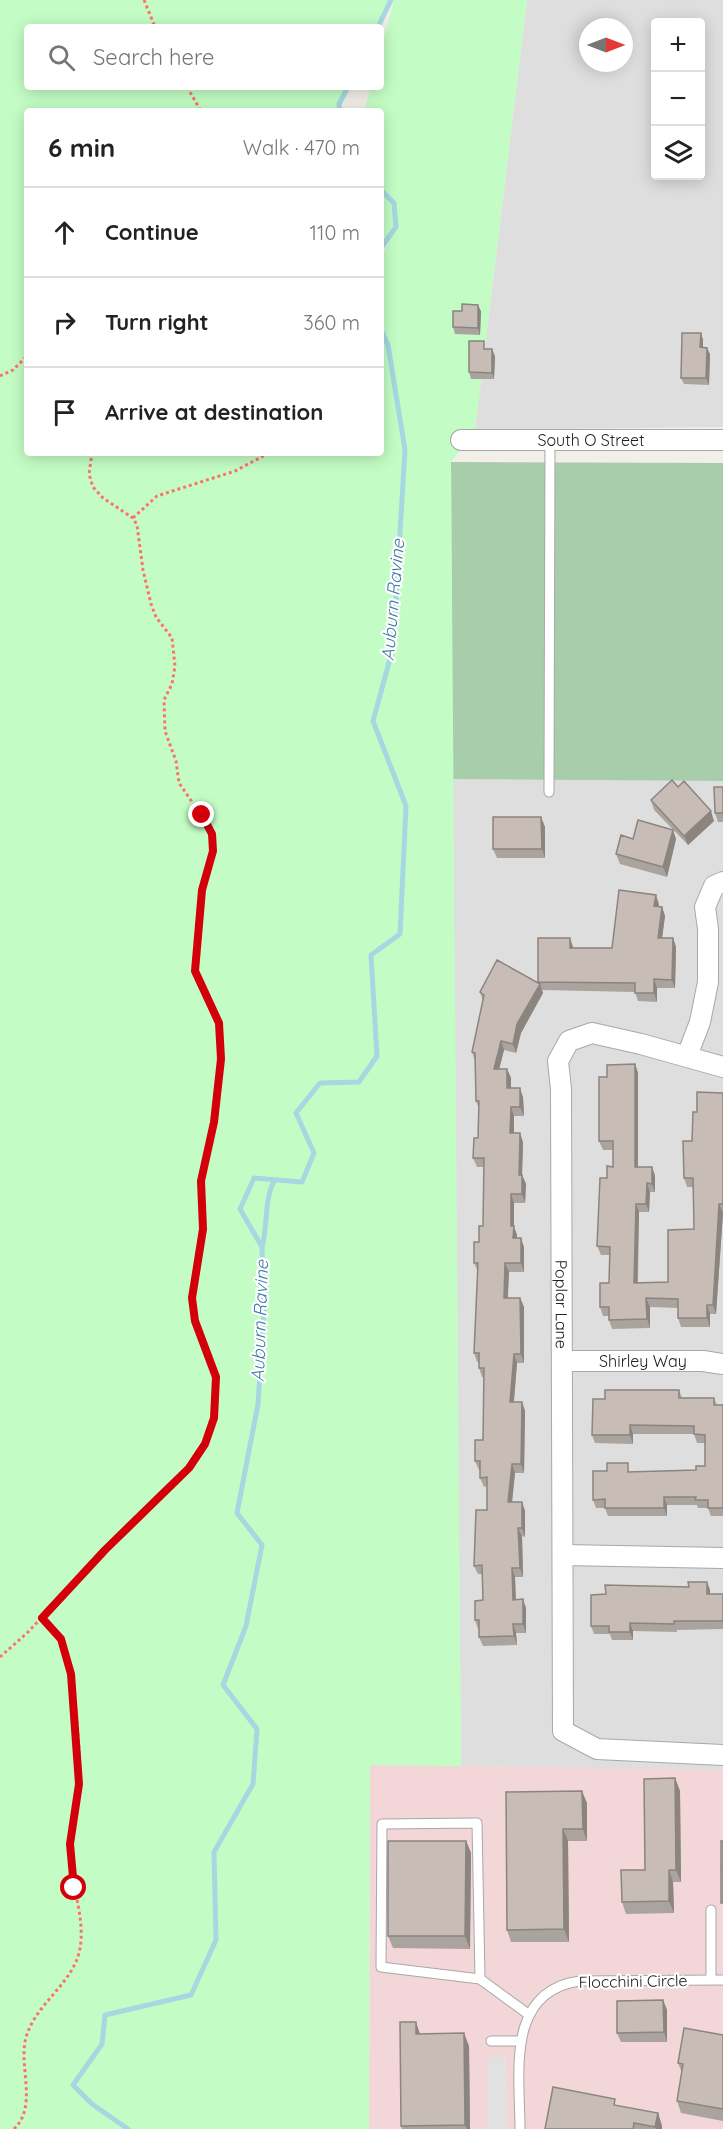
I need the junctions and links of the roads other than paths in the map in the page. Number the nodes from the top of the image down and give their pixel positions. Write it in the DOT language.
graph roads {
  1 [pos="461,440"];
  2 [pos="550,440"];
  3 [pos="723,440"];
  4 [pos="549,792"];
  5 [pos="723,882"];
  6 [pos="687,1056"];
  7 [pos="723,1068"];
  8 [pos="562,1360"];
  9 [pos="723,1364"];
  10 [pos="563,1555"];
  11 [pos="723,1558"];
  12 [pos="723,1755"];
  13 [pos="711,1910"];
  14 [pos="480,1979"];
  15 [pos="711,1980"];
  16 [pos="723,1980"];
  17 [pos="528,2014"];
  18 [pos="491,2041"];
  19 [pos="521,2041"];
  20 [pos="520,2129"];
  1 -- 2 [label="street, South O Street"];
  2 -- 3 [label="street, South O Street"];
  2 -- 4 [label="lane"];
  5 -- 6 [label="street"];
  6 -- 7 [label="street, Poplar Lane"];
  6 -- 8 [label="street, Poplar Lane"];
  8 -- 9 [label="street, Shirley Way"];
  8 -- 10 [label="street, Poplar Lane"];
  10 -- 11 [label="street"];
  10 -- 12 [label="street, Poplar Lane"];
  13 -- 15 [label="lane"];
  14 -- 14 [label="lane"];
  14 -- 17 [label="lane"];
  15 -- 16 [label="lane, Flocchini Circle"];
  15 -- 17 [label="lane, Flocchini Circle"];
  17 -- 19 [label="lane"];
  18 -- 19 [label="lane"];
  19 -- 20 [label="lane"];
}
